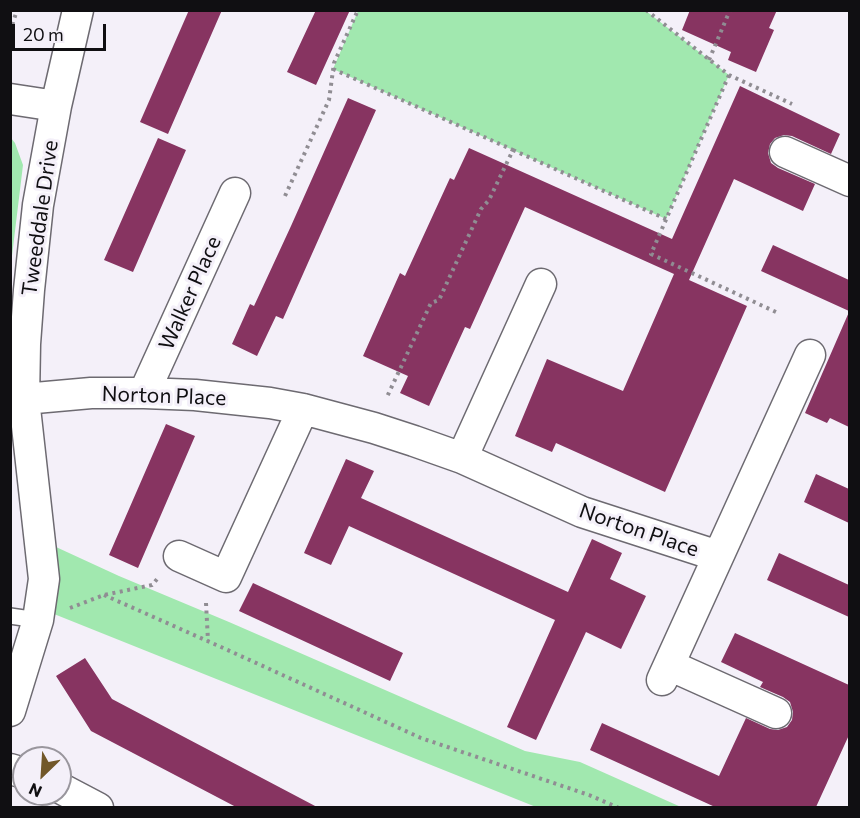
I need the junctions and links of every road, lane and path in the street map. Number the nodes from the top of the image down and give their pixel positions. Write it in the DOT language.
graph roads {
  1 [pos="17,10"];
  2 [pos="78,10"];
  3 [pos="358,10"];
  4 [pos="646,10"];
  5 [pos="730,10"];
  6 [pos="10,32"];
  7 [pos="709,60"];
  8 [pos="333,69"];
  9 [pos="729,75"];
  10 [pos="10,99"];
  11 [pos="792,104"];
  12 [pos="56,106"];
  13 [pos="513,150"];
  14 [pos="785,152"];
  15 [pos="849,181"];
  16 [pos="235,193"];
  17 [pos="285,196"];
  18 [pos="666,219"];
  19 [pos="541,284"];
  20 [pos="778,313"];
  21 [pos="810,355"];
  22 [pos="144,393"];
  23 [pos="24,399"];
  24 [pos="384,404"];
  25 [pos="303,409"];
  26 [pos="462,458"];
  27 [pos="179,556"];
  28 [pos="718,556"];
  29 [pos="104,595"];
  30 [pos="24,618"];
  31 [pos="10,711"];
  32 [pos="776,713"];
  33 [pos="72,794"];
  34 [pos="98,807"];
  35 [pos="619,807"];
  1 -- 6 [label="path"];
  2 -- 12 [label="street, Tweeddale Drive"];
  3 -- 8 [label="path"];
  4 -- 7 [label="path"];
  5 -- 7 [label="path"];
  7 -- 9 [label="path"];
  8 -- 13 [label="path"];
  8 -- 17 [label="path"];
  9 -- 11 [label="path"];
  9 -- 18 [label="path"];
  10 -- 12 [label="street"];
  12 -- 23 [label="street, Tweeddale Drive"];
  13 -- 18 [label="path"];
  13 -- 24 [label="path"];
  14 -- 15 [label="street"];
  16 -- 22 [label="street, Walker Place"];
  18 -- 20 [label="path"];
  19 -- 26 [label="street"];
  21 -- 28 [label="street, Norton Place"];
  22 -- 23 [label="street, Norton Place"];
  22 -- 25 [label="street, Norton Place"];
  23 -- 30 [label="street, Tweeddale Drive"];
  25 -- 26 [label="street, Norton Place"];
  25 -- 27 [label="street"];
  26 -- 28 [label="street, Norton Place"];
  27 -- 29 [label="path"];
  28 -- 32 [label="street, Norton Place"];
  29 -- 30 [label="path"];
  29 -- 35 [label="path"];
  30 -- 31 [label="street, Tweeddale Drive"];
  33 -- 34 [label="street"];
}
